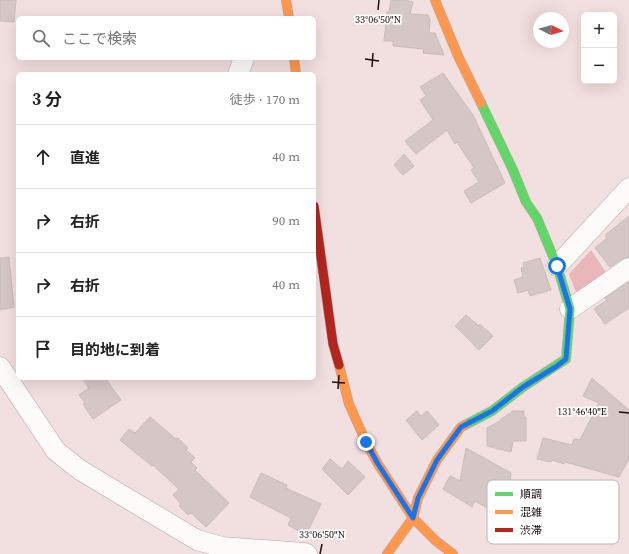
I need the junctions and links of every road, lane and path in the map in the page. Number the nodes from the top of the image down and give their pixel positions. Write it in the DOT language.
graph roads {
  1 [pos="286,0"];
  2 [pos="435,0"];
  3 [pos="289,16"];
  4 [pos="243,60"];
  5 [pos="294,60"];
  6 [pos="239,72"];
  7 [pos="296,72"];
  8 [pos="629,188"];
  9 [pos="316,221"];
  10 [pos="557,266"];
  11 [pos="629,268"];
  12 [pos="570,309"];
  13 [pos="0,367"];
  14 [pos="413,518"];
  15 [pos="307,554"];
  16 [pos="386,554"];
  17 [pos="453,554"];
  1 -- 3 [label="street"];
  2 -- 10 [label="street"];
  4 -- 6 [label="street"];
  5 -- 7 [label="street"];
  8 -- 10 [label="street"];
  9 -- 14 [label="street"];
  10 -- 12 [label="street"];
  11 -- 12 [label="street"];
  12 -- 14 [label="street"];
  13 -- 15 [label="street"];
  14 -- 16 [label="street"];
  14 -- 17 [label="street"];
}
